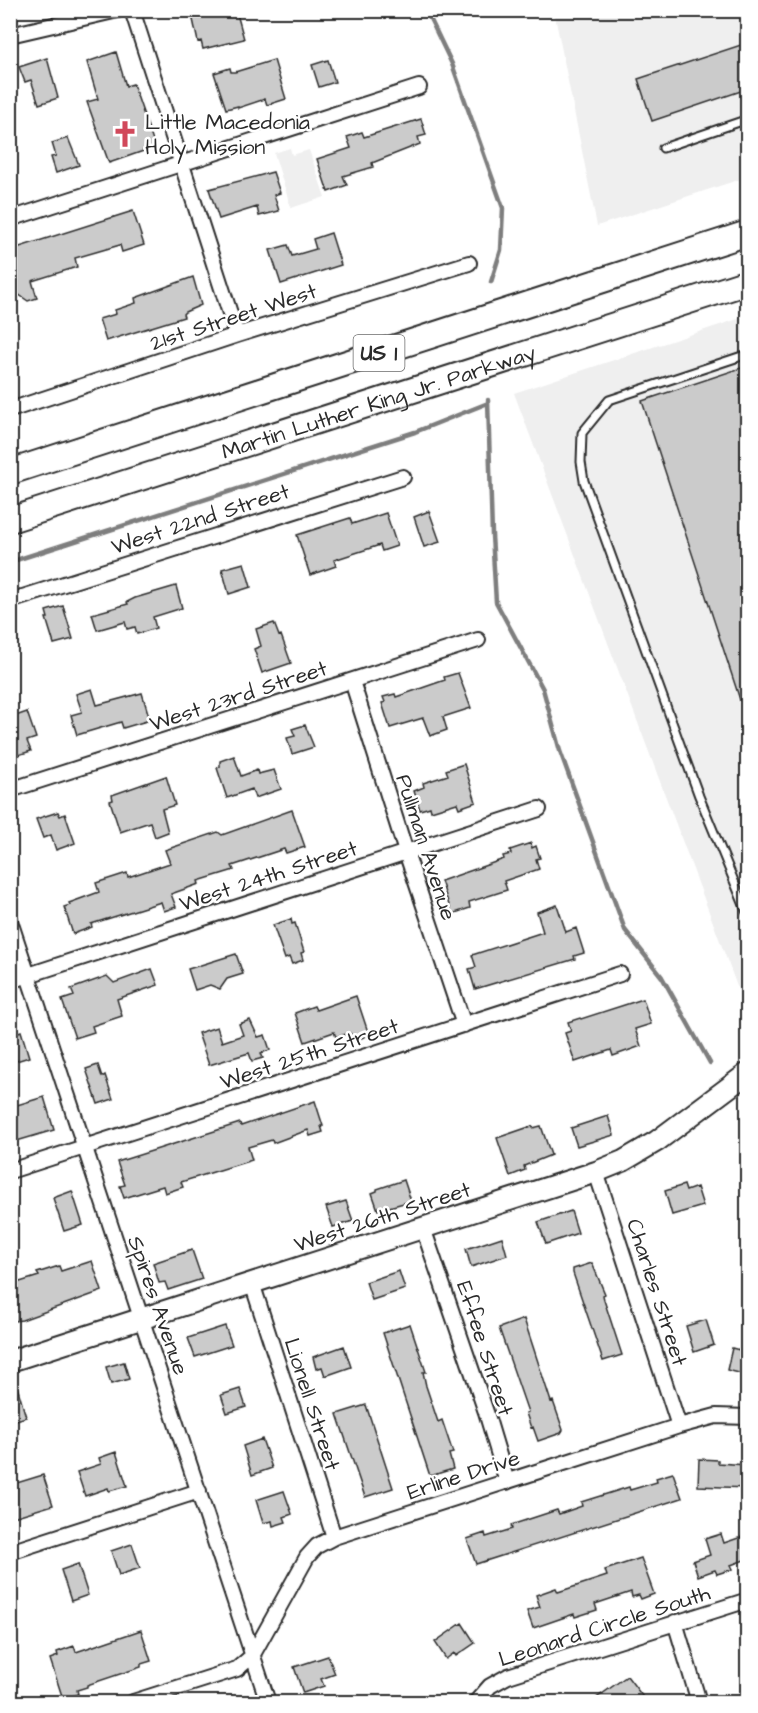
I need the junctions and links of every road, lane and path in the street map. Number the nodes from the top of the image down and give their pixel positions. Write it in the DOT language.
graph roads {
  1 [pos="118,10"];
  2 [pos="132,10"];
  3 [pos="10,35"];
  4 [pos="419,87"];
  5 [pos="747,119"];
  6 [pos="663,147"];
  7 [pos="181,164"];
  8 [pos="10,219"];
  9 [pos="747,233"];
  10 [pos="469,263"];
  11 [pos="747,282"];
  12 [pos="237,335"];
  13 [pos="747,354"];
  14 [pos="10,410"];
  15 [pos="10,472"];
  16 [pos="403,477"];
  17 [pos="10,520"];
  18 [pos="10,601"];
  19 [pos="478,640"];
  20 [pos="352,681"];
  21 [pos="10,790"];
  22 [pos="539,809"];
  23 [pos="406,852"];
  24 [pos="747,915"];
  25 [pos="10,921"];
  26 [pos="620,974"];
  27 [pos="28,975"];
  28 [pos="10,981"];
  29 [pos="464,1024"];
  30 [pos="747,1073"];
  31 [pos="84,1147"];
  32 [pos="10,1172"];
  33 [pos="597,1172"];
  34 [pos="423,1228"];
  35 [pos="252,1283"];
  36 [pos="141,1319"];
  37 [pos="10,1361"];
  38 [pos="747,1417"];
  39 [pos="679,1426"];
  40 [pos="507,1482"];
  41 [pos="199,1491"];
  42 [pos="334,1537"];
  43 [pos="10,1552"];
  44 [pos="747,1600"];
  45 [pos="675,1622"];
  46 [pos="252,1656"];
  47 [pos="477,1701"];
  48 [pos="134,1702"];
  49 [pos="268,1702"];
  50 [pos="699,1702"];
  1 -- 3 [label="street"];
  2 -- 7 [label="street"];
  4 -- 7 [label="street"];
  5 -- 6 [label="lane"];
  7 -- 8 [label="street"];
  7 -- 12 [label="street"];
  9 -- 15 [label="highway, Martin Luther King Jr. Parkway / US 1"];
  10 -- 12 [label="street, 21st Street West"];
  11 -- 17 [label="highway, Martin Luther King Jr. Parkway / US 1"];
  12 -- 14 [label="street, 21st Street West"];
  13 -- 24 [label="lane"];
  16 -- 18 [label="street, West 22nd Street"];
  19 -- 20 [label="street, West 23rd Street"];
  20 -- 21 [label="street, West 23rd Street"];
  20 -- 23 [label="street, Pullman Avenue"];
  22 -- 23 [label="street, West 24th Street"];
  23 -- 27 [label="street, West 24th Street"];
  23 -- 29 [label="street, Pullman Avenue"];
  25 -- 27 [label="street, Spires Avenue"];
  26 -- 29 [label="street, West 25th Street"];
  27 -- 28 [label="street, West 24th Street"];
  27 -- 31 [label="street, Spires Avenue"];
  29 -- 31 [label="street, West 25th Street"];
  30 -- 33 [label="main road, West 26th Street"];
  31 -- 32 [label="street, West 25th Street"];
  31 -- 36 [label="street, Spires Avenue"];
  33 -- 34 [label="main road, West 26th Street"];
  33 -- 39 [label="street, Charles Street"];
  34 -- 35 [label="main road, West 26th Street"];
  34 -- 40 [label="street, Effee Street"];
  35 -- 36 [label="main road, West 26th Street"];
  35 -- 42 [label="street, Lionell Street"];
  36 -- 37 [label="main road, West 26th Street"];
  36 -- 41 [label="street, Spires Avenue"];
  38 -- 39 [label="street, Erline Drive"];
  39 -- 40 [label="street, Erline Drive"];
  40 -- 42 [label="street, Erline Drive"];
  41 -- 43 [label="street"];
  41 -- 46 [label="street, Spires Avenue"];
  42 -- 46 [label="street, Erline Drive"];
  44 -- 45 [label="street, Leonard Circle South"];
  45 -- 47 [label="street, Leonard Circle South"];
  45 -- 50 [label="street"];
  46 -- 48 [label="street"];
  46 -- 49 [label="street, Spires Avenue"];
}
